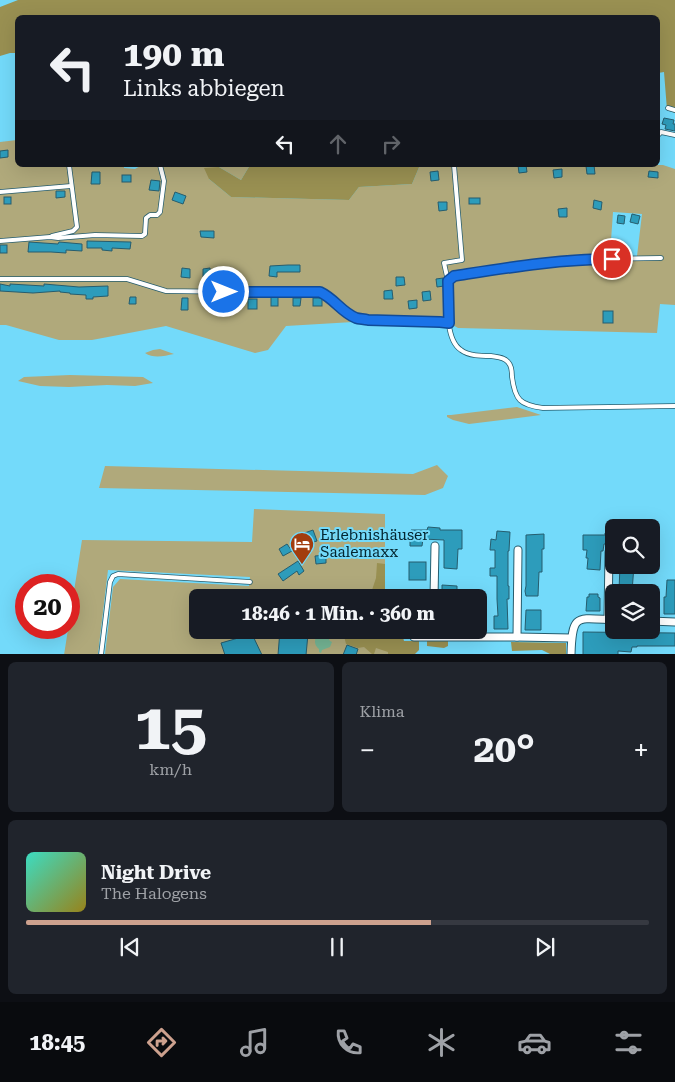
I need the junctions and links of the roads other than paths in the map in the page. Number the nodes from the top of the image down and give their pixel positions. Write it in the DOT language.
graph roads {
  1 [pos="668,108"];
  2 [pos="675,110"];
  3 [pos="660,133"];
  4 [pos="675,135"];
  5 [pos="69,167"];
  6 [pos="160,167"];
  7 [pos="454,167"];
  8 [pos="71,186"];
  9 [pos="0,192"];
  10 [pos="50,237"];
  11 [pos="0,241"];
  12 [pos="661,258"];
  13 [pos="0,279"];
  14 [pos="448,281"];
  15 [pos="449,323"];
  16 [pos="675,406"];
  17 [pos="435,546"];
  18 [pos="516,554"];
  19 [pos="250,582"];
  20 [pos="433,589"];
  21 [pos="605,620"];
  22 [pos="660,621"];
  23 [pos="675,622"];
  24 [pos="487,636"];
  25 [pos="517,637"];
  26 [pos="571,638"];
  27 [pos="101,654"];
  28 [pos="571,654"];
  1 -- 2 [label="lane"];
  3 -- 4 [label="lane"];
  5 -- 8 [label="lane"];
  6 -- 10 [label="lane"];
  7 -- 14 [label="lane"];
  8 -- 9 [label="lane"];
  8 -- 10 [label="lane"];
  10 -- 11 [label="lane"];
  12 -- 14 [label="lane"];
  13 -- 15 [label="lane"];
  14 -- 15 [label="lane"];
  15 -- 16 [label="lane"];
  17 -- 20 [label="street"];
  18 -- 25 [label="street"];
  19 -- 27 [label="lane"];
  21 -- 26 [label="street"];
  22 -- 23 [label="street"];
  24 -- 25 [label="street"];
  25 -- 26 [label="street"];
  26 -- 28 [label="street"];
}
